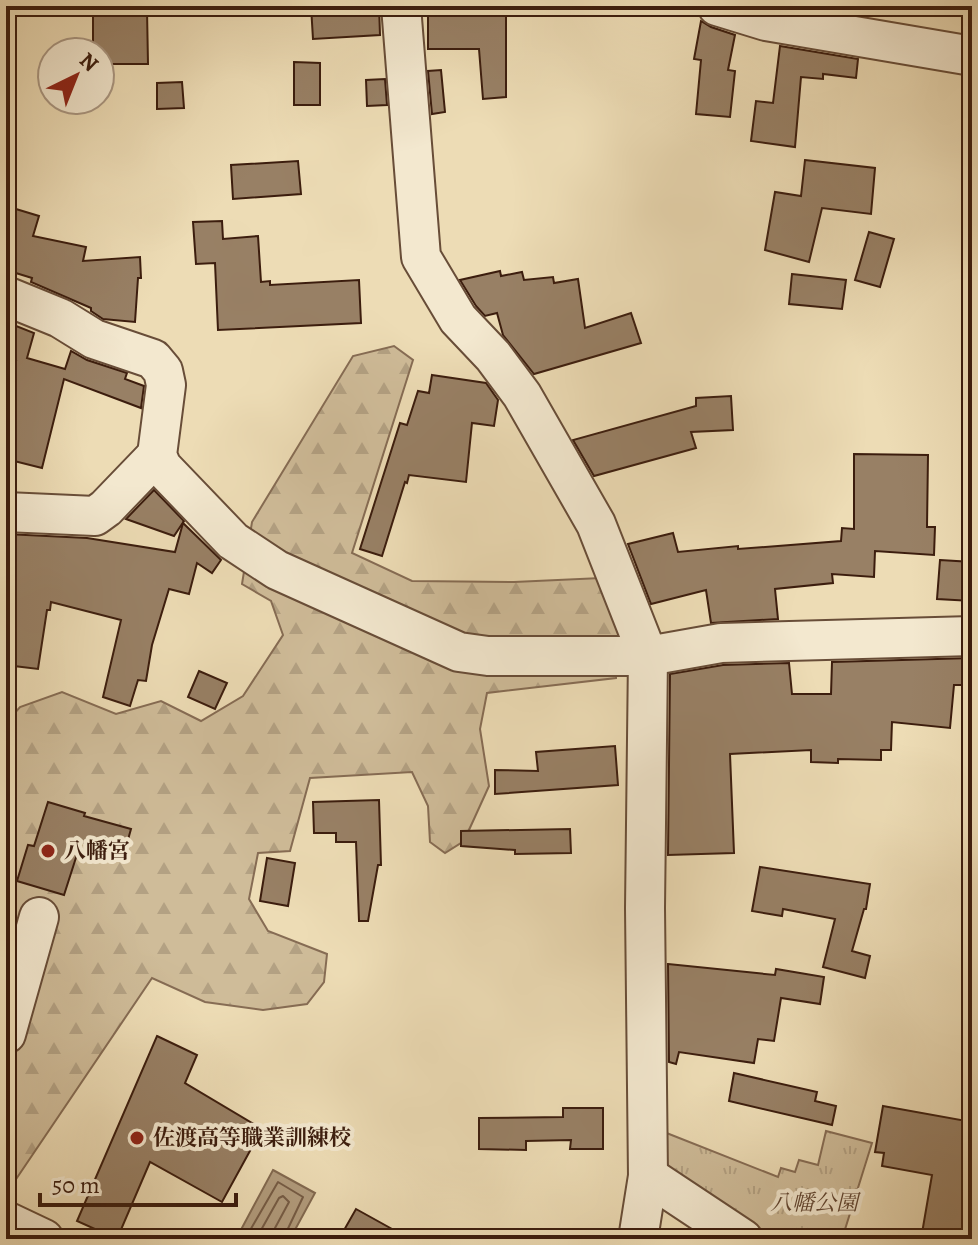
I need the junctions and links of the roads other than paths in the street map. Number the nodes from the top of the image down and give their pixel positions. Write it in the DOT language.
graph roads {
  1 [pos="401,6"];
  2 [pos="717,6"];
  3 [pos="972,56"];
  4 [pos="6,296"];
  5 [pos="157,455"];
  6 [pos="6,512"];
  7 [pos="972,636"];
  8 [pos="648,656"];
  9 [pos="39,917"];
  10 [pos="6,1034"];
  11 [pos="648,1176"];
  12 [pos="6,1221"];
  13 [pos="44,1239"];
  14 [pos="638,1239"];
  15 [pos="743,1239"];
  1 -- 8 [label="street"];
  2 -- 3 [label="street"];
  4 -- 5 [label="street"];
  5 -- 6 [label="street"];
  5 -- 8 [label="street"];
  7 -- 8 [label="street"];
  8 -- 11 [label="street"];
  9 -- 10 [label="street"];
  11 -- 14 [label="street"];
  11 -- 15 [label="street"];
  12 -- 13 [label="street"];
}
